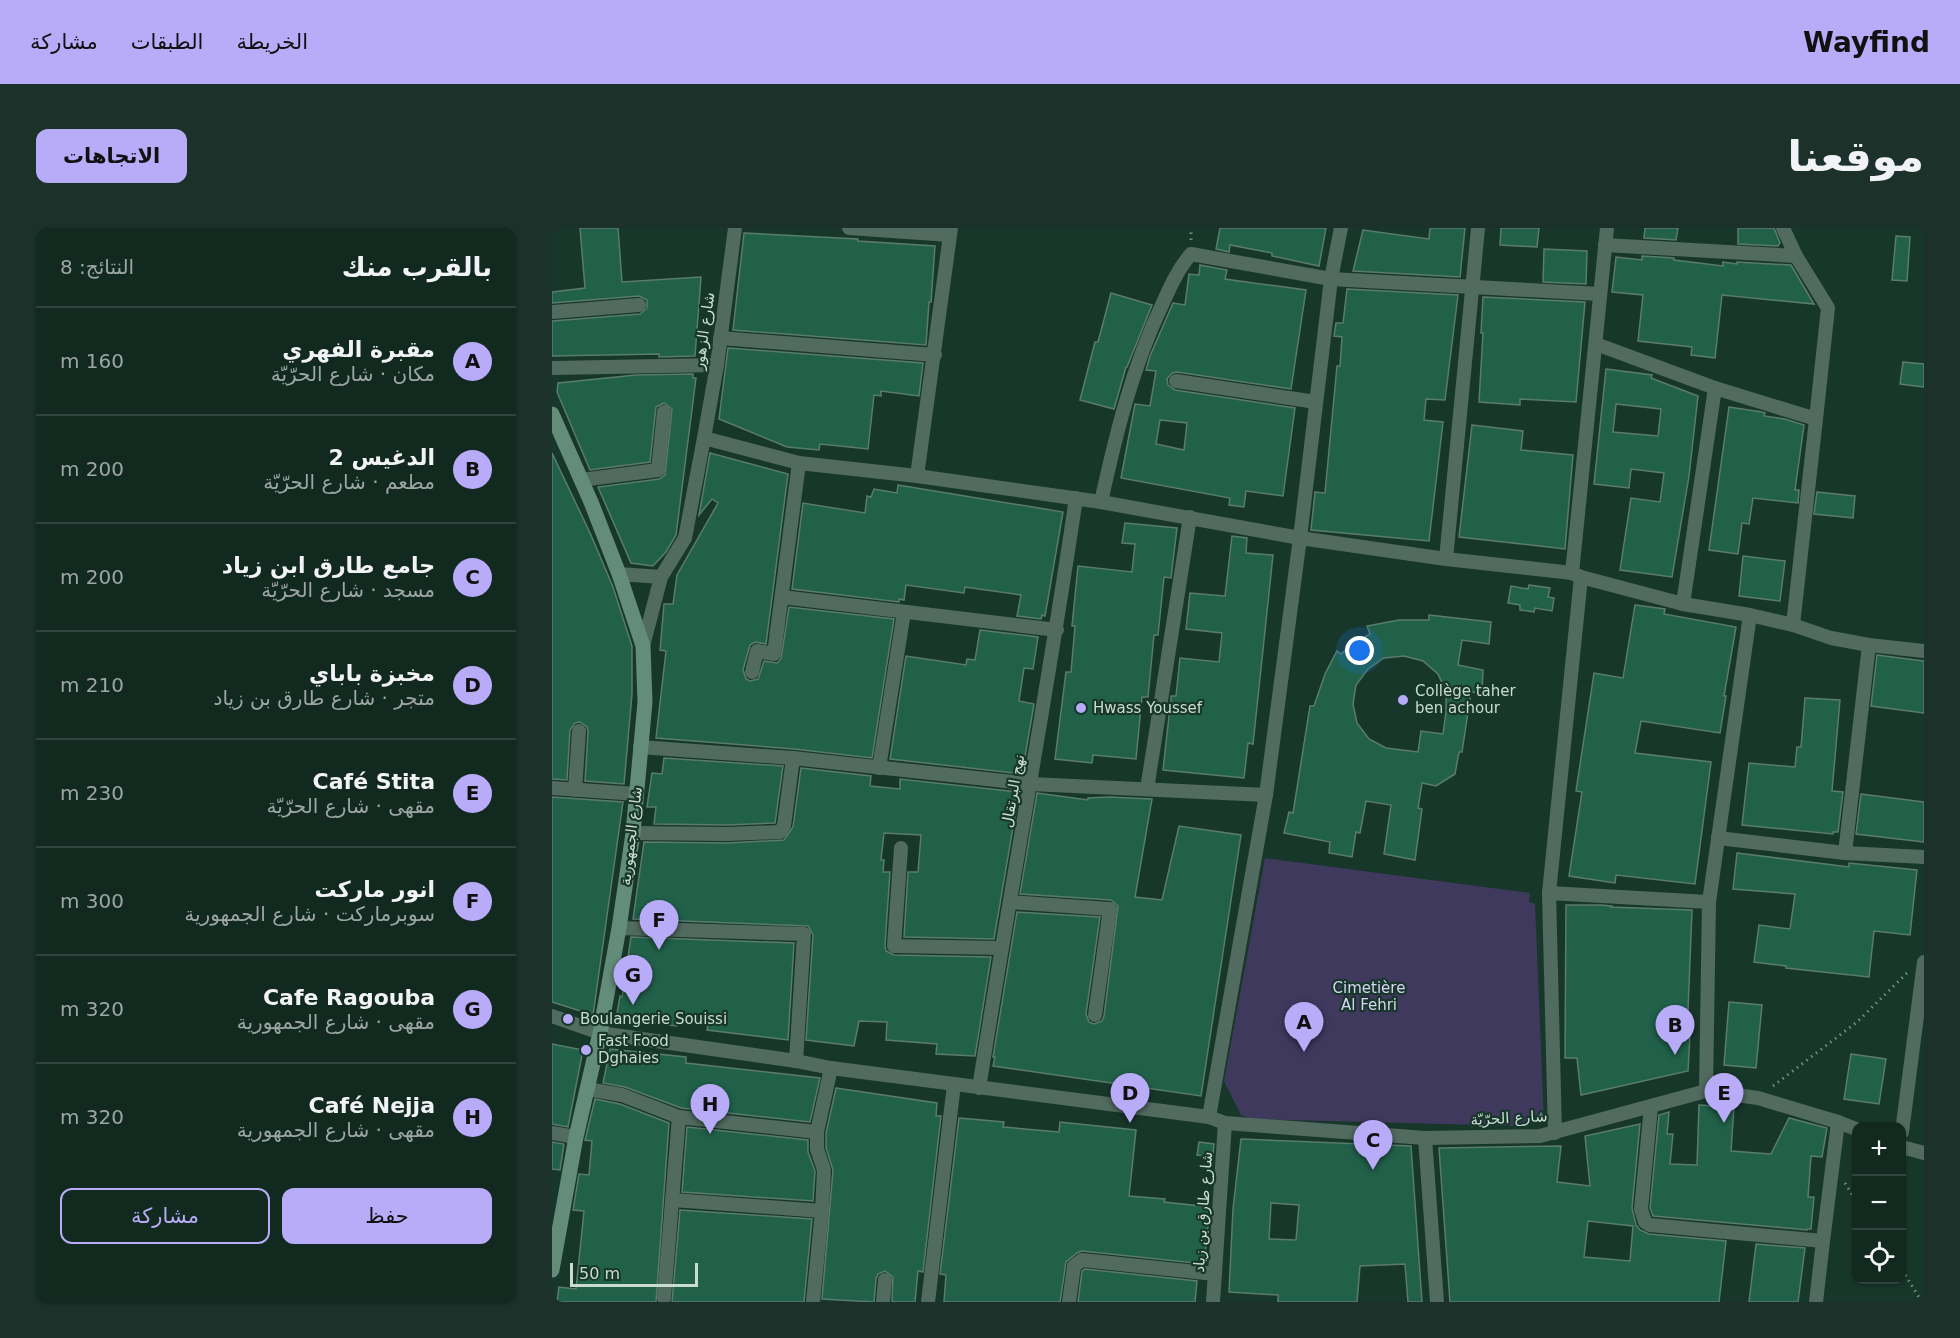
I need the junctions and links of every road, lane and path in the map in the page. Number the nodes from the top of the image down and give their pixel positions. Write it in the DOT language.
graph roads {
  1 [pos="735,228"];
  2 [pos="849,228"];
  3 [pos="1341,228"];
  4 [pos="1478,228"];
  5 [pos="1607,228"];
  6 [pos="1783,228"];
  7 [pos="951,231"];
  8 [pos="1605,246"];
  9 [pos="1796,256"];
  10 [pos="1331,279"];
  11 [pos="1472,285"];
  12 [pos="1600,294"];
  13 [pos="639,305"];
  14 [pos="552,312"];
  15 [pos="720,338"];
  16 [pos="1596,344"];
  17 [pos="935,356"];
  18 [pos="717,365"];
  19 [pos="552,368"];
  20 [pos="1176,381"];
  21 [pos="1714,388"];
  22 [pos="1316,402"];
  23 [pos="664,412"];
  24 [pos="552,414"];
  25 [pos="1816,419"];
  26 [pos="704,438"];
  27 [pos="799,463"];
  28 [pos="917,476"];
  29 [pos="582,480"];
  30 [pos="1076,498"];
  31 [pos="1101,502"];
  32 [pos="1190,517"];
  33 [pos="1300,538"];
  34 [pos="1446,559"];
  35 [pos="619,574"];
  36 [pos="1577,575"];
  37 [pos="661,577"];
  38 [pos="782,597"];
  39 [pos="1683,604"];
  40 [pos="904,612"];
  41 [pos="1750,615"];
  42 [pos="1793,625"];
  43 [pos="1057,630"];
  44 [pos="1869,645"];
  45 [pos="643,646"];
  46 [pos="1924,651"];
  47 [pos="752,672"];
  48 [pos="579,731"];
  49 [pos="640,747"];
  50 [pos="793,758"];
  51 [pos="879,768"];
  52 [pos="1031,784"];
  53 [pos="552,788"];
  54 [pos="1147,789"];
  55 [pos="575,790"];
  56 [pos="637,794"];
  57 [pos="1266,795"];
  58 [pos="633,833"];
  59 [pos="1718,838"];
  60 [pos="901,848"];
  61 [pos="1845,853"];
  62 [pos="1924,857"];
  63 [pos="1549,893"];
  64 [pos="1010,902"];
  65 [pos="1709,902"];
  66 [pos="619,928"];
  67 [pos="1001,948"];
  68 [pos="1924,962"];
  69 [pos="1909,971"];
  70 [pos="1095,1015"];
  71 [pos="552,1016"];
  72 [pos="600,1033"];
  73 [pos="796,1061"];
  74 [pos="831,1068"];
  75 [pos="954,1084"];
  76 [pos="980,1088"];
  77 [pos="587,1089"];
  78 [pos="1706,1091"];
  79 [pos="1758,1098"];
  80 [pos="1651,1107"];
  81 [pos="679,1117"];
  82 [pos="1209,1117"];
  83 [pos="1838,1122"];
  84 [pos="1903,1122"];
  85 [pos="1225,1123"];
  86 [pos="1852,1127"];
  87 [pos="817,1132"];
  88 [pos="552,1133"];
  89 [pos="1555,1133"];
  90 [pos="576,1137"];
  91 [pos="1425,1138"];
  92 [pos="1906,1149"];
  93 [pos="1924,1153"];
  94 [pos="673,1200"];
  95 [pos="822,1211"];
  96 [pos="1823,1241"];
  97 [pos="552,1270"];
  98 [pos="1215,1274"];
  99 [pos="1906,1276"];
  100 [pos="885,1280"];
  101 [pos="664,1298"];
  102 [pos="813,1302"];
  103 [pos="883,1302"];
  104 [pos="928,1302"];
  105 [pos="1069,1302"];
  106 [pos="1213,1302"];
  107 [pos="1437,1302"];
  108 [pos="1816,1302"];
  109 [pos="1922,1302"];
  1 -- 15 [label="street, شارع الزهور"];
  2 -- 7 [label="street"];
  3 -- 10 [label="street"];
  4 -- 11 [label="street"];
  5 -- 8 [label="street"];
  6 -- 9 [label="street"];
  7 -- 17 [label="street"];
  8 -- 9 [label="street"];
  8 -- 12 [label="street"];
  9 -- 25 [label="street"];
  10 -- 11 [label="street"];
  10 -- 22 [label="street"];
  10 -- 31 [label="street"];
  11 -- 12 [label="street"];
  11 -- 34 [label="street"];
  12 -- 16 [label="street"];
  13 -- 14 [label="street"];
  15 -- 17 [label="street"];
  15 -- 18 [label="street, شارع الزهور"];
  16 -- 21 [label="street"];
  16 -- 36 [label="street"];
  17 -- 28 [label="street"];
  18 -- 19 [label="street"];
  18 -- 26 [label="street, شارع الزهور"];
  20 -- 22 [label="street"];
  21 -- 25 [label="street"];
  21 -- 39 [label="street"];
  22 -- 33 [label="street"];
  23 -- 29 [label="street"];
  24 -- 29 [label="street, شارع الجمهورية"];
  25 -- 42 [label="street"];
  26 -- 27 [label="street"];
  26 -- 37 [label="street, شارع الزهور"];
  27 -- 28 [label="street"];
  27 -- 38 [label="street"];
  28 -- 30 [label="street"];
  29 -- 35 [label="street, شارع الجمهورية"];
  30 -- 31 [label="street"];
  30 -- 43 [label="street, نهج البرتقال"];
  31 -- 32 [label="street"];
  32 -- 33 [label="street"];
  32 -- 54 [label="street"];
  33 -- 34 [label="street"];
  33 -- 57 [label="street"];
  34 -- 36 [label="street"];
  35 -- 37 [label="street"];
  35 -- 45 [label="street, شارع الجمهورية"];
  36 -- 39 [label="street"];
  36 -- 63 [label="street"];
  37 -- 45 [label="street, شارع الزهور"];
  38 -- 40 [label="street"];
  38 -- 47 [label="street"];
  39 -- 41 [label="street"];
  40 -- 43 [label="street"];
  40 -- 51 [label="street"];
  41 -- 42 [label="street"];
  41 -- 59 [label="street"];
  42 -- 44 [label="street"];
  43 -- 52 [label="street, نهج البرتقال"];
  44 -- 46 [label="street"];
  44 -- 61 [label="street"];
  45 -- 49 [label="street, شارع الجمهورية"];
  48 -- 55 [label="street"];
  49 -- 50 [label="street"];
  49 -- 56 [label="street, شارع الجمهورية"];
  50 -- 51 [label="street"];
  50 -- 58 [label="street"];
  51 -- 52 [label="street"];
  52 -- 54 [label="street"];
  52 -- 64 [label="street, نهج البرتقال"];
  53 -- 55 [label="street"];
  54 -- 57 [label="street"];
  55 -- 56 [label="street"];
  56 -- 58 [label="street, شارع الجمهورية"];
  57 -- 82 [label="street"];
  58 -- 66 [label="street, شارع الجمهورية"];
  59 -- 61 [label="street"];
  59 -- 65 [label="street"];
  60 -- 67 [label="street"];
  61 -- 62 [label="street"];
  63 -- 65 [label="street"];
  63 -- 89 [label="street"];
  64 -- 67 [label="street, نهج البرتقال"];
  64 -- 70 [label="street"];
  65 -- 78 [label="street"];
  66 -- 72 [label="street, شارع الجمهورية"];
  66 -- 73 [label="street"];
  67 -- 76 [label="street, نهج البرتقال"];
  68 -- 84 [label="street"];
  69 -- 79 [label="path"];
  71 -- 72 [label="street, شارع الحرّيّة"];
  72 -- 73 [label="street, شارع الحرّيّة"];
  72 -- 77 [label="street, شارع الجمهورية"];
  73 -- 74 [label="street, شارع الحرّيّة"];
  74 -- 75 [label="street, شارع الحرّيّة"];
  74 -- 87 [label="street"];
  75 -- 76 [label="street, شارع الحرّيّة"];
  75 -- 104 [label="street"];
  76 -- 82 [label="street, شارع الحرّيّة"];
  77 -- 81 [label="street"];
  77 -- 90 [label="street, شارع الجمهورية"];
  78 -- 79 [label="street, شارع الحرّيّة"];
  78 -- 80 [label="street, شارع الحرّيّة"];
  79 -- 83 [label="street, شارع الحرّيّة"];
  80 -- 89 [label="street, شارع الحرّيّة"];
  80 -- 96 [label="street"];
  81 -- 87 [label="street"];
  81 -- 94 [label="street"];
  82 -- 85 [label="street, شارع الحرّيّة"];
  83 -- 86 [label="street, شارع الحرّيّة"];
  83 -- 96 [label="street"];
  85 -- 91 [label="street, شارع الحرّيّة"];
  85 -- 98 [label="street, شارع طارق بن زياد"];
  87 -- 95 [label="street"];
  88 -- 90 [label="street"];
  89 -- 91 [label="street, شارع الحرّيّة"];
  90 -- 97 [label="street, شارع الجمهورية"];
  91 -- 107 [label="street"];
  92 -- 93 [label="street"];
  94 -- 95 [label="street"];
  94 -- 101 [label="street"];
  95 -- 102 [label="street"];
  96 -- 108 [label="street"];
  98 -- 105 [label="street"];
  98 -- 106 [label="street, شارع طارق بن زياد"];
  99 -- 109 [label="path"];
  100 -- 103 [label="street"];
}
